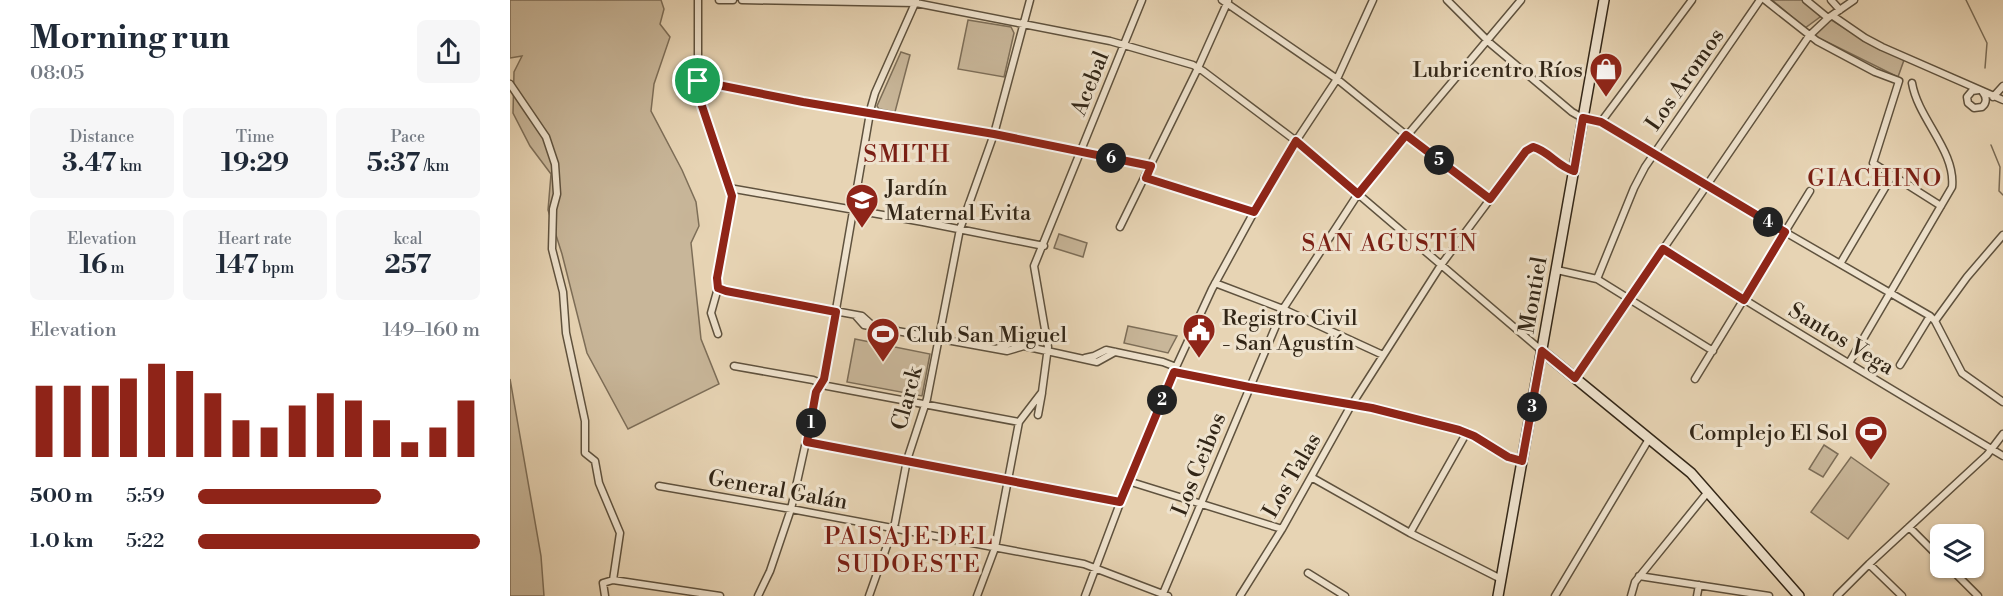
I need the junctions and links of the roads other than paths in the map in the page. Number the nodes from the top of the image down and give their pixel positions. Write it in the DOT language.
graph roads {
  1 [pos="698,0"];
  2 [pos="719,0"];
  3 [pos="733,0"];
  4 [pos="742,0"];
  5 [pos="1030,0"];
  6 [pos="1142,0"];
  7 [pos="1373,0"];
  8 [pos="1447,0"];
  9 [pos="1521,0"];
  10 [pos="1604,0"];
  11 [pos="1692,0"];
  12 [pos="1760,0"];
  13 [pos="1766,0"];
  14 [pos="1806,0"];
  15 [pos="1831,0"];
  16 [pos="1854,0"];
  17 [pos="1226,1"];
  18 [pos="916,2"];
  19 [pos="1840,10"];
  20 [pos="1830,17"];
  21 [pos="1025,24"];
  22 [pos="1809,36"];
  23 [pos="1486,40"];
  24 [pos="1124,45"];
  25 [pos="1198,68"];
  26 [pos="1337,79"];
  27 [pos="698,81"];
  28 [pos="1912,83"];
  29 [pos="510,84"];
  30 [pos="1965,84"];
  31 [pos="2003,86"];
  32 [pos="1981,91"];
  33 [pos="1969,94"];
  34 [pos="1995,96"];
  35 [pos="2003,100"];
  36 [pos="1986,101"];
  37 [pos="870,113"];
  38 [pos="1583,118"];
  39 [pos="1601,122"];
  40 [pos="994,134"];
  41 [pos="1406,135"];
  42 [pos="1296,141"];
  43 [pos="1081,151"];
  44 [pos="1655,153"];
  45 [pos="1151,166"];
  46 [pos="1574,171"];
  47 [pos="1892,176"];
  48 [pos="1146,178"];
  49 [pos="1707,185"];
  50 [pos="729,188"];
  51 [pos="1810,191"];
  52 [pos="1358,194"];
  53 [pos="1490,199"];
  54 [pos="1941,206"];
  55 [pos="852,210"];
  56 [pos="1254,212"];
  57 [pos="1120,227"];
  58 [pos="960,229"];
  59 [pos="1785,232"];
  60 [pos="2003,235"];
  61 [pos="1044,246"];
  62 [pos="1663,249"];
  63 [pos="1840,264"];
  64 [pos="1440,265"];
  65 [pos="1557,270"];
  66 [pos="1597,279"];
  67 [pos="1215,283"];
  68 [pos="718,288"];
  69 [pos="1890,293"];
  70 [pos="1629,299"];
  71 [pos="1744,300"];
  72 [pos="1283,309"];
  73 [pos="836,312"];
  74 [pos="1932,319"];
  75 [pos="718,334"];
  76 [pos="940,338"];
  77 [pos="1542,351"];
  78 [pos="1713,351"];
  79 [pos="1048,352"];
  80 [pos="1383,355"];
  81 [pos="1849,363"];
  82 [pos="1900,365"];
  83 [pos="734,366"];
  84 [pos="1175,370"];
  85 [pos="1575,378"];
  86 [pos="1695,379"];
  87 [pos="821,384"];
  88 [pos="1249,387"];
  89 [pos="1042,392"];
  90 [pos="2003,402"];
  91 [pos="926,404"];
  92 [pos="1353,404"];
  93 [pos="1038,416"];
  94 [pos="1020,422"];
  95 [pos="1467,432"];
  96 [pos="2003,434"];
  97 [pos="1649,439"];
  98 [pos="807,442"];
  99 [pos="1992,450"];
  100 [pos="2003,456"];
  101 [pos="908,460"];
  102 [pos="1522,461"];
  103 [pos="1311,477"];
  104 [pos="1009,480"];
  105 [pos="1128,481"];
  106 [pos="659,486"];
  107 [pos="1707,493"];
  108 [pos="1120,502"];
  109 [pos="1202,503"];
  110 [pos="791,509"];
  111 [pos="1909,527"];
  112 [pos="893,529"];
  113 [pos="1282,529"];
  114 [pos="1410,533"];
  115 [pos="995,548"];
  116 [pos="1930,548"];
  117 [pos="1869,564"];
  118 [pos="1096,568"];
  119 [pos="1308,573"];
  120 [pos="1639,576"];
  121 [pos="1960,578"];
  122 [pos="1501,579"];
  123 [pos="613,580"];
  124 [pos="1699,585"];
  125 [pos="675,593"];
  126 [pos="1164,595"];
  127 [pos="605,596"];
  128 [pos="720,596"];
  129 [pos="758,596"];
  130 [pos="869,596"];
  131 [pos="977,596"];
  132 [pos="1085,596"];
  133 [pos="1240,596"];
  134 [pos="1345,596"];
  135 [pos="1498,596"];
  136 [pos="1555,596"];
  137 [pos="1631,596"];
  138 [pos="1697,596"];
  139 [pos="1769,596"];
  140 [pos="1798,596"];
  141 [pos="1837,596"];
  142 [pos="1902,596"];
  143 [pos="1978,596"];
  1 -- 27 [label="street"];
  2 -- 3 [label="street"];
  4 -- 18 [label="street"];
  5 -- 21 [label="street, Clarck"];
  6 -- 24 [label="street, Acebal"];
  7 -- 26 [label="street"];
  8 -- 23 [label="street"];
  9 -- 23 [label="street, Los Ceibos"];
  10 -- 38 [label="street, Montiel"];
  11 -- 39 [label="street"];
  12 -- 44 [label="street, Los Aromos"];
  13 -- 22 [label="street"];
  14 -- 20 [label="street"];
  15 -- 19 [label="street"];
  16 -- 19 [label="street"];
  17 -- 25 [label="street"];
  17 -- 26 [label="street"];
  18 -- 21 [label="street"];
  18 -- 37 [label="street"];
  19 -- 20 [label="street"];
  20 -- 22 [label="street"];
  20 -- 30 [label="street"];
  21 -- 24 [label="street"];
  21 -- 40 [label="street, Clarck"];
  22 -- 47 [label="street"];
  22 -- 49 [label="street"];
  23 -- 38 [label="street"];
  23 -- 41 [label="street, Los Ceibos"];
  24 -- 25 [label="street"];
  24 -- 43 [label="street, Acebal"];
  25 -- 42 [label="street"];
  25 -- 45 [label="street"];
  26 -- 41 [label="street"];
  26 -- 42 [label="street"];
  27 -- 37 [label="street"];
  27 -- 50 [label="street"];
  28 -- 54 [label="street"];
  29 -- 123 [label="street"];
  30 -- 32 [label="street"];
  30 -- 33 [label="street"];
  31 -- 34 [label="street"];
  32 -- 33 [label="street"];
  32 -- 34 [label="street"];
  32 -- 36 [label="street"];
  33 -- 36 [label="street"];
  34 -- 35 [label="street"];
  34 -- 36 [label="street"];
  37 -- 40 [label="street"];
  37 -- 55 [label="street"];
  38 -- 39 [label="street"];
  38 -- 46 [label="street, Montiel"];
  39 -- 44 [label="street"];
  40 -- 43 [label="street"];
  40 -- 58 [label="street, Clarck"];
  41 -- 52 [label="street, Los Ceibos"];
  41 -- 53 [label="street"];
  42 -- 52 [label="street"];
  42 -- 56 [label="street"];
  43 -- 45 [label="street"];
  43 -- 61 [label="street, Acebal"];
  44 -- 49 [label="street"];
  44 -- 66 [label="street, Los Aromos"];
  45 -- 48 [label="street"];
  46 -- 53 [label="street, Los Talas"];
  46 -- 65 [label="street, Montiel"];
  47 -- 54 [label="street"];
  47 -- 63 [label="street"];
  48 -- 56 [label="street"];
  48 -- 57 [label="street"];
  49 -- 59 [label="street"];
  49 -- 62 [label="street"];
  50 -- 55 [label="street"];
  50 -- 68 [label="street"];
  51 -- 59 [label="street"];
  52 -- 64 [label="street"];
  52 -- 72 [label="street, Los Ceibos"];
  53 -- 64 [label="street, Los Talas"];
  54 -- 69 [label="street"];
  55 -- 58 [label="street"];
  55 -- 73 [label="street"];
  56 -- 67 [label="street"];
  58 -- 61 [label="street"];
  58 -- 76 [label="street, Clarck"];
  59 -- 63 [label="street"];
  59 -- 71 [label="street"];
  60 -- 74 [label="street"];
  61 -- 79 [label="street, Acebal"];
  62 -- 70 [label="street"];
  62 -- 71 [label="street, Santos Vega"];
  63 -- 69 [label="street"];
  64 -- 77 [label="street"];
  64 -- 80 [label="street, Los Talas"];
  65 -- 66 [label="street"];
  65 -- 77 [label="street, Montiel"];
  66 -- 70 [label="street"];
  67 -- 72 [label="street"];
  67 -- 84 [label="street"];
  68 -- 73 [label="street"];
  68 -- 75 [label="street"];
  69 -- 74 [label="street"];
  69 -- 81 [label="street"];
  70 -- 78 [label="street"];
  70 -- 85 [label="street"];
  71 -- 78 [label="street"];
  71 -- 81 [label="street, Santos Vega"];
  72 -- 80 [label="street"];
  72 -- 88 [label="street, Los Ceibos"];
  73 -- 76 [label="street"];
  73 -- 87 [label="street"];
  74 -- 82 [label="street"];
  74 -- 90 [label="street"];
  76 -- 79 [label="street"];
  76 -- 91 [label="street, Clarck"];
  77 -- 85 [label="street"];
  77 -- 102 [label="street, Montiel"];
  78 -- 86 [label="street"];
  79 -- 84 [label="street"];
  79 -- 89 [label="street, Acebal"];
  80 -- 92 [label="street, Los Talas"];
  81 -- 99 [label="street, Santos Vega"];
  83 -- 87 [label="street"];
  84 -- 88 [label="street"];
  84 -- 105 [label="street"];
  85 -- 97 [label="street"];
  87 -- 91 [label="street"];
  87 -- 98 [label="street"];
  88 -- 92 [label="street"];
  88 -- 109 [label="street, Los Ceibos"];
  89 -- 93 [label="street, Acebal"];
  89 -- 94 [label="street"];
  91 -- 94 [label="street"];
  91 -- 101 [label="street, Clarck"];
  92 -- 95 [label="street"];
  92 -- 103 [label="street, Los Talas"];
  94 -- 104 [label="street"];
  95 -- 102 [label="street"];
  95 -- 114 [label="street"];
  96 -- 99 [label="street"];
  97 -- 107 [label="street"];
  97 -- 136 [label="street"];
  98 -- 101 [label="street"];
  98 -- 110 [label="street"];
  99 -- 100 [label="street, Santos Vega"];
  99 -- 111 [label="street"];
  101 -- 104 [label="street"];
  101 -- 112 [label="street, Clarck"];
  102 -- 122 [label="street, Montiel"];
  103 -- 113 [label="street, Los Talas"];
  103 -- 114 [label="street"];
  104 -- 108 [label="street"];
  104 -- 115 [label="street"];
  105 -- 108 [label="street"];
  105 -- 109 [label="street"];
  106 -- 110 [label="street, General Galán"];
  107 -- 120 [label="street"];
  107 -- 140 [label="street"];
  108 -- 118 [label="street"];
  109 -- 113 [label="street"];
  109 -- 126 [label="street, Los Ceibos"];
  110 -- 112 [label="street, General Galán"];
  110 -- 129 [label="street"];
  111 -- 116 [label="street"];
  111 -- 117 [label="street"];
  112 -- 115 [label="street, General Galán"];
  112 -- 130 [label="street, Clarck"];
  113 -- 133 [label="street, Los Talas"];
  114 -- 122 [label="street"];
  115 -- 118 [label="street, General Galán"];
  115 -- 131 [label="street"];
  117 -- 141 [label="street"];
  117 -- 142 [label="street"];
  118 -- 126 [label="street, General Galán"];
  118 -- 132 [label="street"];
  119 -- 134 [label="street"];
  120 -- 124 [label="street"];
  120 -- 137 [label="street"];
  121 -- 143 [label="street"];
  122 -- 135 [label="street, Montiel"];
  123 -- 125 [label="street"];
  123 -- 127 [label="street"];
  124 -- 138 [label="street"];
  124 -- 139 [label="street"];
  125 -- 128 [label="street"];
}
